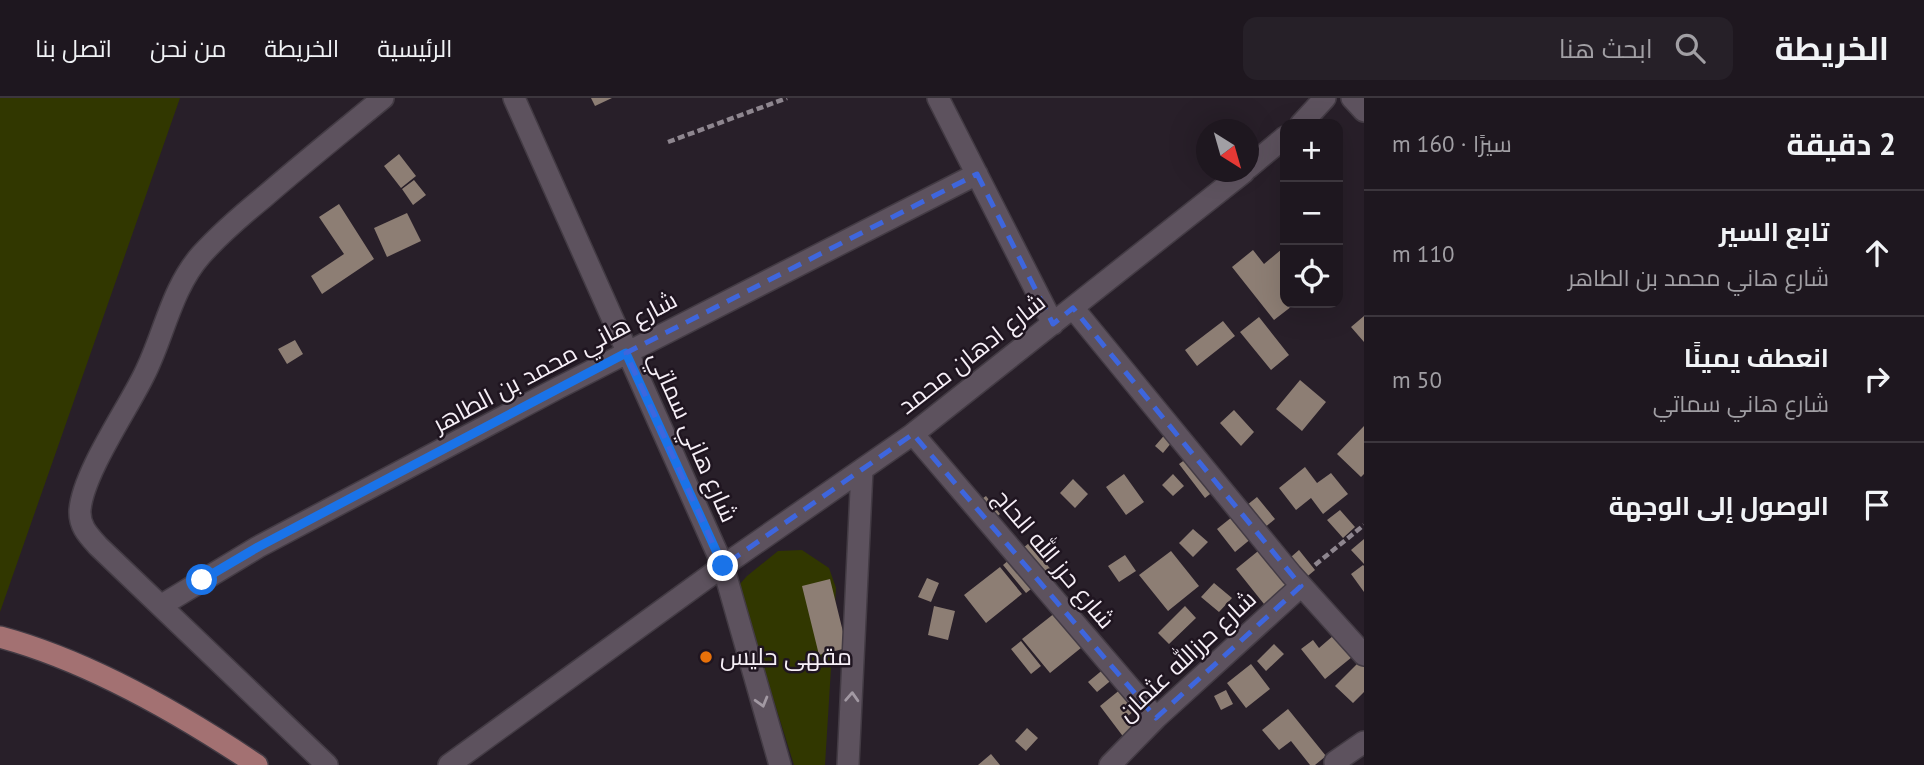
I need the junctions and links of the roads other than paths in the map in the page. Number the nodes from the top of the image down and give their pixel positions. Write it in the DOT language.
graph roads {
  1 [pos="383,98"];
  2 [pos="514,98"];
  3 [pos="938,98"];
  4 [pos="1325,98"];
  5 [pos="1352,98"];
  6 [pos="1364,111"];
  7 [pos="1306,119"];
  8 [pos="1280,141"];
  9 [pos="1259,159"];
  10 [pos="977,174"];
  11 [pos="1231,182"];
  12 [pos="1073,308"];
  13 [pos="1053,324"];
  14 [pos="626,353"];
  15 [pos="913,434"];
  16 [pos="862,470"];
  17 [pos="723,566"];
  18 [pos="1296,580"];
  19 [pos="162,605"];
  20 [pos="10,640"];
  21 [pos="1364,655"];
  22 [pos="1156,718"];
  23 [pos="1364,742"];
  24 [pos="1335,762"];
  25 [pos="257,765"];
  26 [pos="327,765"];
  27 [pos="449,765"];
  28 [pos="780,765"];
  29 [pos="849,765"];
  30 [pos="1110,765"];
  1 -- 19 [label="street"];
  2 -- 14 [label="street, شارع هاني سماتي"];
  3 -- 10 [label="street"];
  4 -- 7 [label="street"];
  5 -- 6 [label="street"];
  8 -- 9 [label="street"];
  10 -- 13 [label="street"];
  10 -- 14 [label="street, شارع هاني محمد بن الطاهر"];
  11 -- 12 [label="street, شارع ادهان محمد"];
  12 -- 13 [label="street, شارع ادهان محمد"];
  12 -- 18 [label="street"];
  13 -- 15 [label="street, شارع ادهان محمد"];
  14 -- 17 [label="street, شارع هاني سماتي"];
  14 -- 19 [label="street, شارع هاني محمد بن الطاهر"];
  15 -- 16 [label="street, شارع ادهان محمد"];
  15 -- 22 [label="street, شارع حرز الله الحاج"];
  16 -- 17 [label="street, شارع ادهان محمد"];
  29 -- 16 [label="street, one-way"];
  17 -- 27 [label="street, شارع ادهان محمد"];
  17 -- 28 [label="street, شارع هاني سماتي, one-way"];
  18 -- 21 [label="street"];
  18 -- 22 [label="street, شارع حرزالله عثمان"];
  19 -- 26 [label="street"];
  20 -- 25 [label="main road"];
  22 -- 30 [label="street, شارع حرزالله عثمان"];
  23 -- 24 [label="street"];
}
